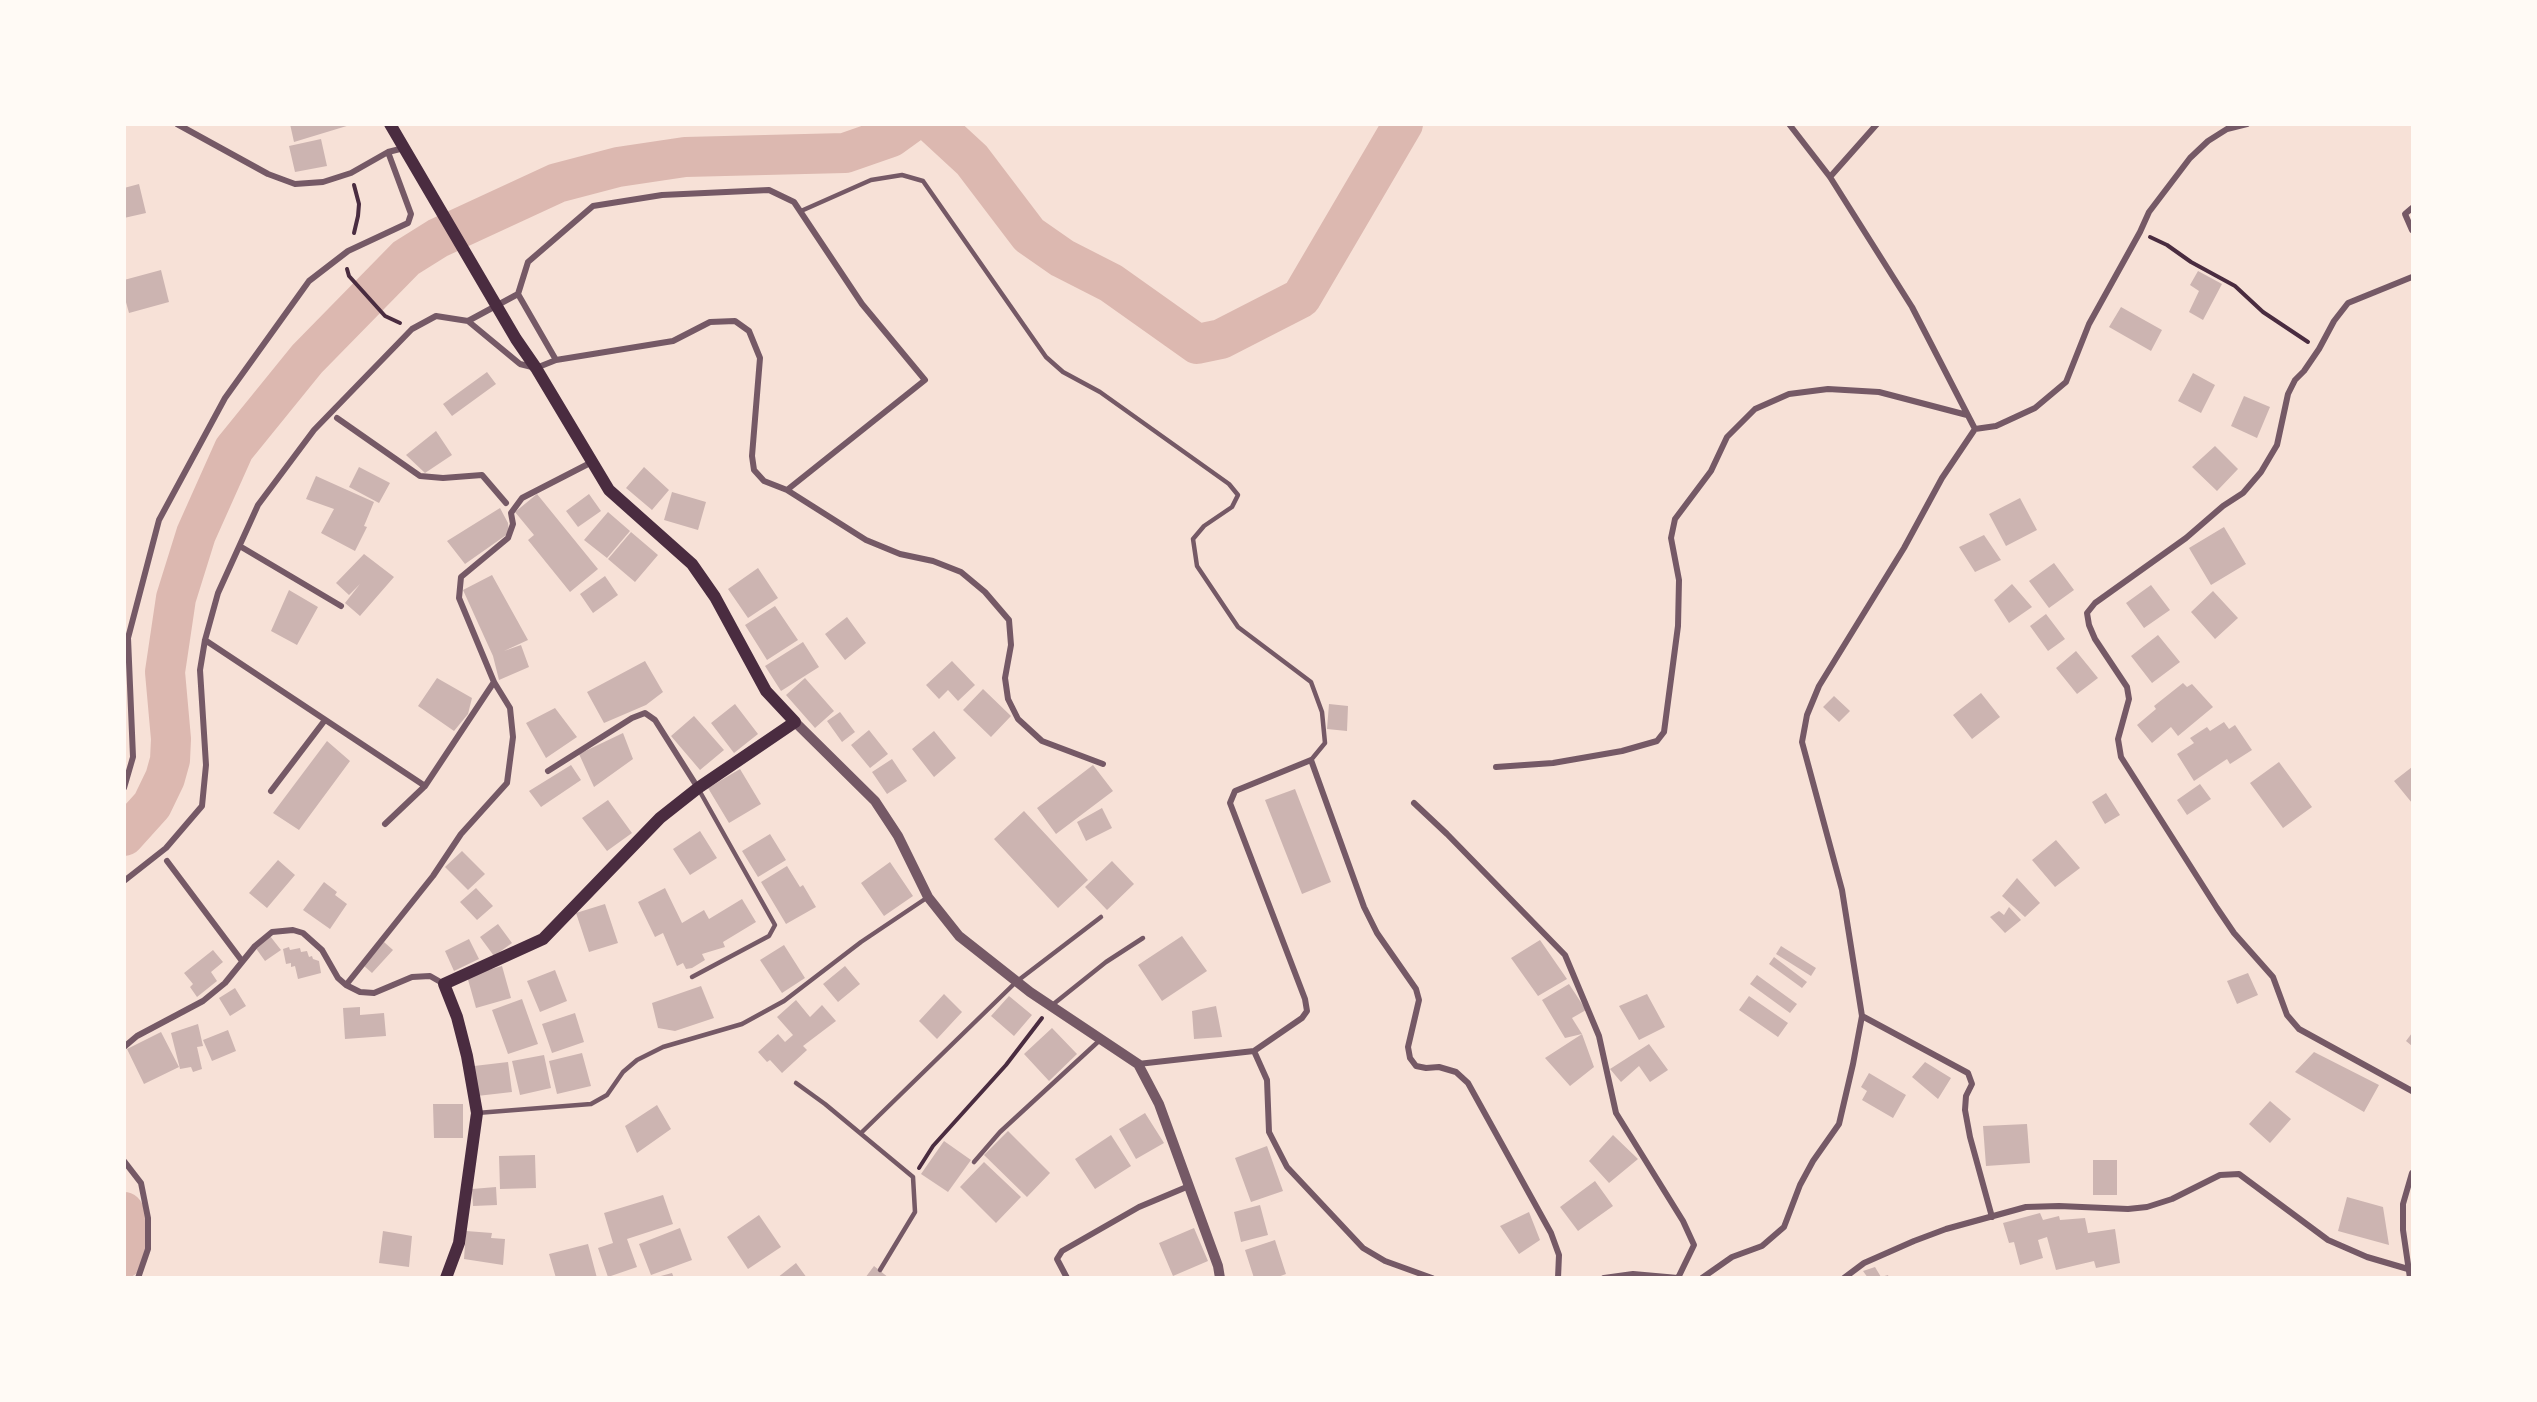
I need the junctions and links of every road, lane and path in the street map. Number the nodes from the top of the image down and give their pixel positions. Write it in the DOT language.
graph roads {
  1 [pos="177,124"];
  2 [pos="390,124"];
  3 [pos="1789,124"];
  4 [pos="1877,124"];
  5 [pos="2247,124"];
  6 [pos="404,148"];
  7 [pos="388,152"];
  8 [pos="351,173"];
  9 [pos="1830,177"];
  10 [pos="2412,208"];
  11 [pos="801,211"];
  12 [pos="2412,230"];
  13 [pos="2140,232"];
  14 [pos="348,251"];
  15 [pos="2412,277"];
  16 [pos="518,294"];
  17 [pos="468,321"];
  18 [pos="412,329"];
  19 [pos="2319,349"];
  20 [pos="556,360"];
  21 [pos="537,368"];
  22 [pos="1967,415"];
  23 [pos="337,418"];
  24 [pos="1975,429"];
  25 [pos="593,462"];
  26 [pos="787,490"];
  27 [pos="506,503"];
  28 [pos="243,548"];
  29 [pos="341,606"];
  30 [pos="205,640"];
  31 [pos="494,682"];
  32 [pos="325,720"];
  33 [pos="795,722"];
  34 [pos="1311,760"];
  35 [pos="1103,764"];
  36 [pos="1496,767"];
  37 [pos="548,771"];
  38 [pos="426,786"];
  39 [pos="124,788"];
  40 [pos="698,788"];
  41 [pos="271,791"];
  42 [pos="1414,803"];
  43 [pos="385,824"];
  44 [pos="167,861"];
  45 [pos="124,881"];
  46 [pos="928,897"];
  47 [pos="1101,917"];
  48 [pos="1143,938"];
  49 [pos="242,962"];
  50 [pos="692,977"];
  51 [pos="1016,982"];
  52 [pos="444,984"];
  53 [pos="346,985"];
  54 [pos="1051,1006"];
  55 [pos="1862,1016"];
  56 [pos="1102,1039"];
  57 [pos="124,1047"];
  58 [pos="1254,1051"];
  59 [pos="1138,1064"];
  60 [pos="796,1083"];
  61 [pos="2412,1090"];
  62 [pos="477,1113"];
  63 [pos="861,1133"];
  64 [pos="124,1161"];
  65 [pos="974,1162"];
  66 [pos="2412,1173"];
  67 [pos="913,1177"];
  68 [pos="1189,1186"];
  69 [pos="1992,1217"];
  70 [pos="2408,1269"];
  71 [pos="880,1270"];
  72 [pos="138,1278"];
  73 [pos="446,1278"];
  74 [pos="1067,1278"];
  75 [pos="1220,1278"];
  76 [pos="1432,1278"];
  77 [pos="1558,1278"];
  78 [pos="1604,1278"];
  79 [pos="1702,1278"];
  80 [pos="1844,1278"];
  81 [pos="2410,1278"];
  1 -- 8 [label="street"];
  2 -- 6 [label="main road"];
  3 -- 9 [label="street"];
  4 -- 9 [label="street"];
  5 -- 13 [label="street"];
  6 -- 7 [label="street"];
  6 -- 21 [label="main road"];
  7 -- 8 [label="street"];
  7 -- 14 [label="street"];
  8 -- 14 [label="path"];
  9 -- 22 [label="street"];
  10 -- 12 [label="street"];
  11 -- 16 [label="street"];
  11 -- 26 [label="street"];
  11 -- 34 [label="lane"];
  13 -- 19 [label="path"];
  13 -- 24 [label="street"];
  14 -- 18 [label="path"];
  14 -- 39 [label="street"];
  15 -- 19 [label="street"];
  16 -- 17 [label="street"];
  16 -- 20 [label="street"];
  17 -- 18 [label="street"];
  17 -- 21 [label="street"];
  18 -- 30 [label="street"];
  19 -- 61 [label="street"];
  20 -- 21 [label="street"];
  20 -- 26 [label="street"];
  21 -- 25 [label="main road"];
  22 -- 24 [label="street"];
  22 -- 36 [label="street"];
  23 -- 27 [label="street"];
  24 -- 55 [label="street"];
  25 -- 31 [label="street"];
  25 -- 33 [label="main road"];
  26 -- 35 [label="street"];
  28 -- 29 [label="street"];
  30 -- 32 [label="street"];
  30 -- 45 [label="street"];
  31 -- 38 [label="street"];
  31 -- 53 [label="street"];
  32 -- 38 [label="street"];
  32 -- 41 [label="street"];
  33 -- 40 [label="main road"];
  33 -- 46 [label="street"];
  34 -- 58 [label="street"];
  34 -- 77 [label="street"];
  37 -- 40 [label="street"];
  38 -- 43 [label="street"];
  40 -- 50 [label="lane"];
  40 -- 52 [label="main road"];
  42 -- 78 [label="street"];
  44 -- 49 [label="street"];
  46 -- 51 [label="street"];
  46 -- 62 [label="lane"];
  47 -- 51 [label="lane"];
  48 -- 54 [label="lane"];
  49 -- 53 [label="street"];
  49 -- 57 [label="street"];
  51 -- 54 [label="street"];
  51 -- 63 [label="lane"];
  52 -- 53 [label="street"];
  52 -- 62 [label="main road"];
  54 -- 56 [label="street"];
  54 -- 67 [label="path"];
  55 -- 69 [label="street"];
  55 -- 79 [label="street"];
  56 -- 59 [label="street"];
  56 -- 65 [label="lane"];
  58 -- 59 [label="street"];
  58 -- 76 [label="street"];
  59 -- 68 [label="street"];
  60 -- 63 [label="lane"];
  62 -- 73 [label="main road"];
  63 -- 67 [label="lane"];
  64 -- 72 [label="street"];
  66 -- 70 [label="street"];
  67 -- 71 [label="lane"];
  68 -- 74 [label="street"];
  68 -- 75 [label="street"];
  69 -- 70 [label="street"];
  69 -- 80 [label="street"];
  70 -- 81 [label="street"];
}
